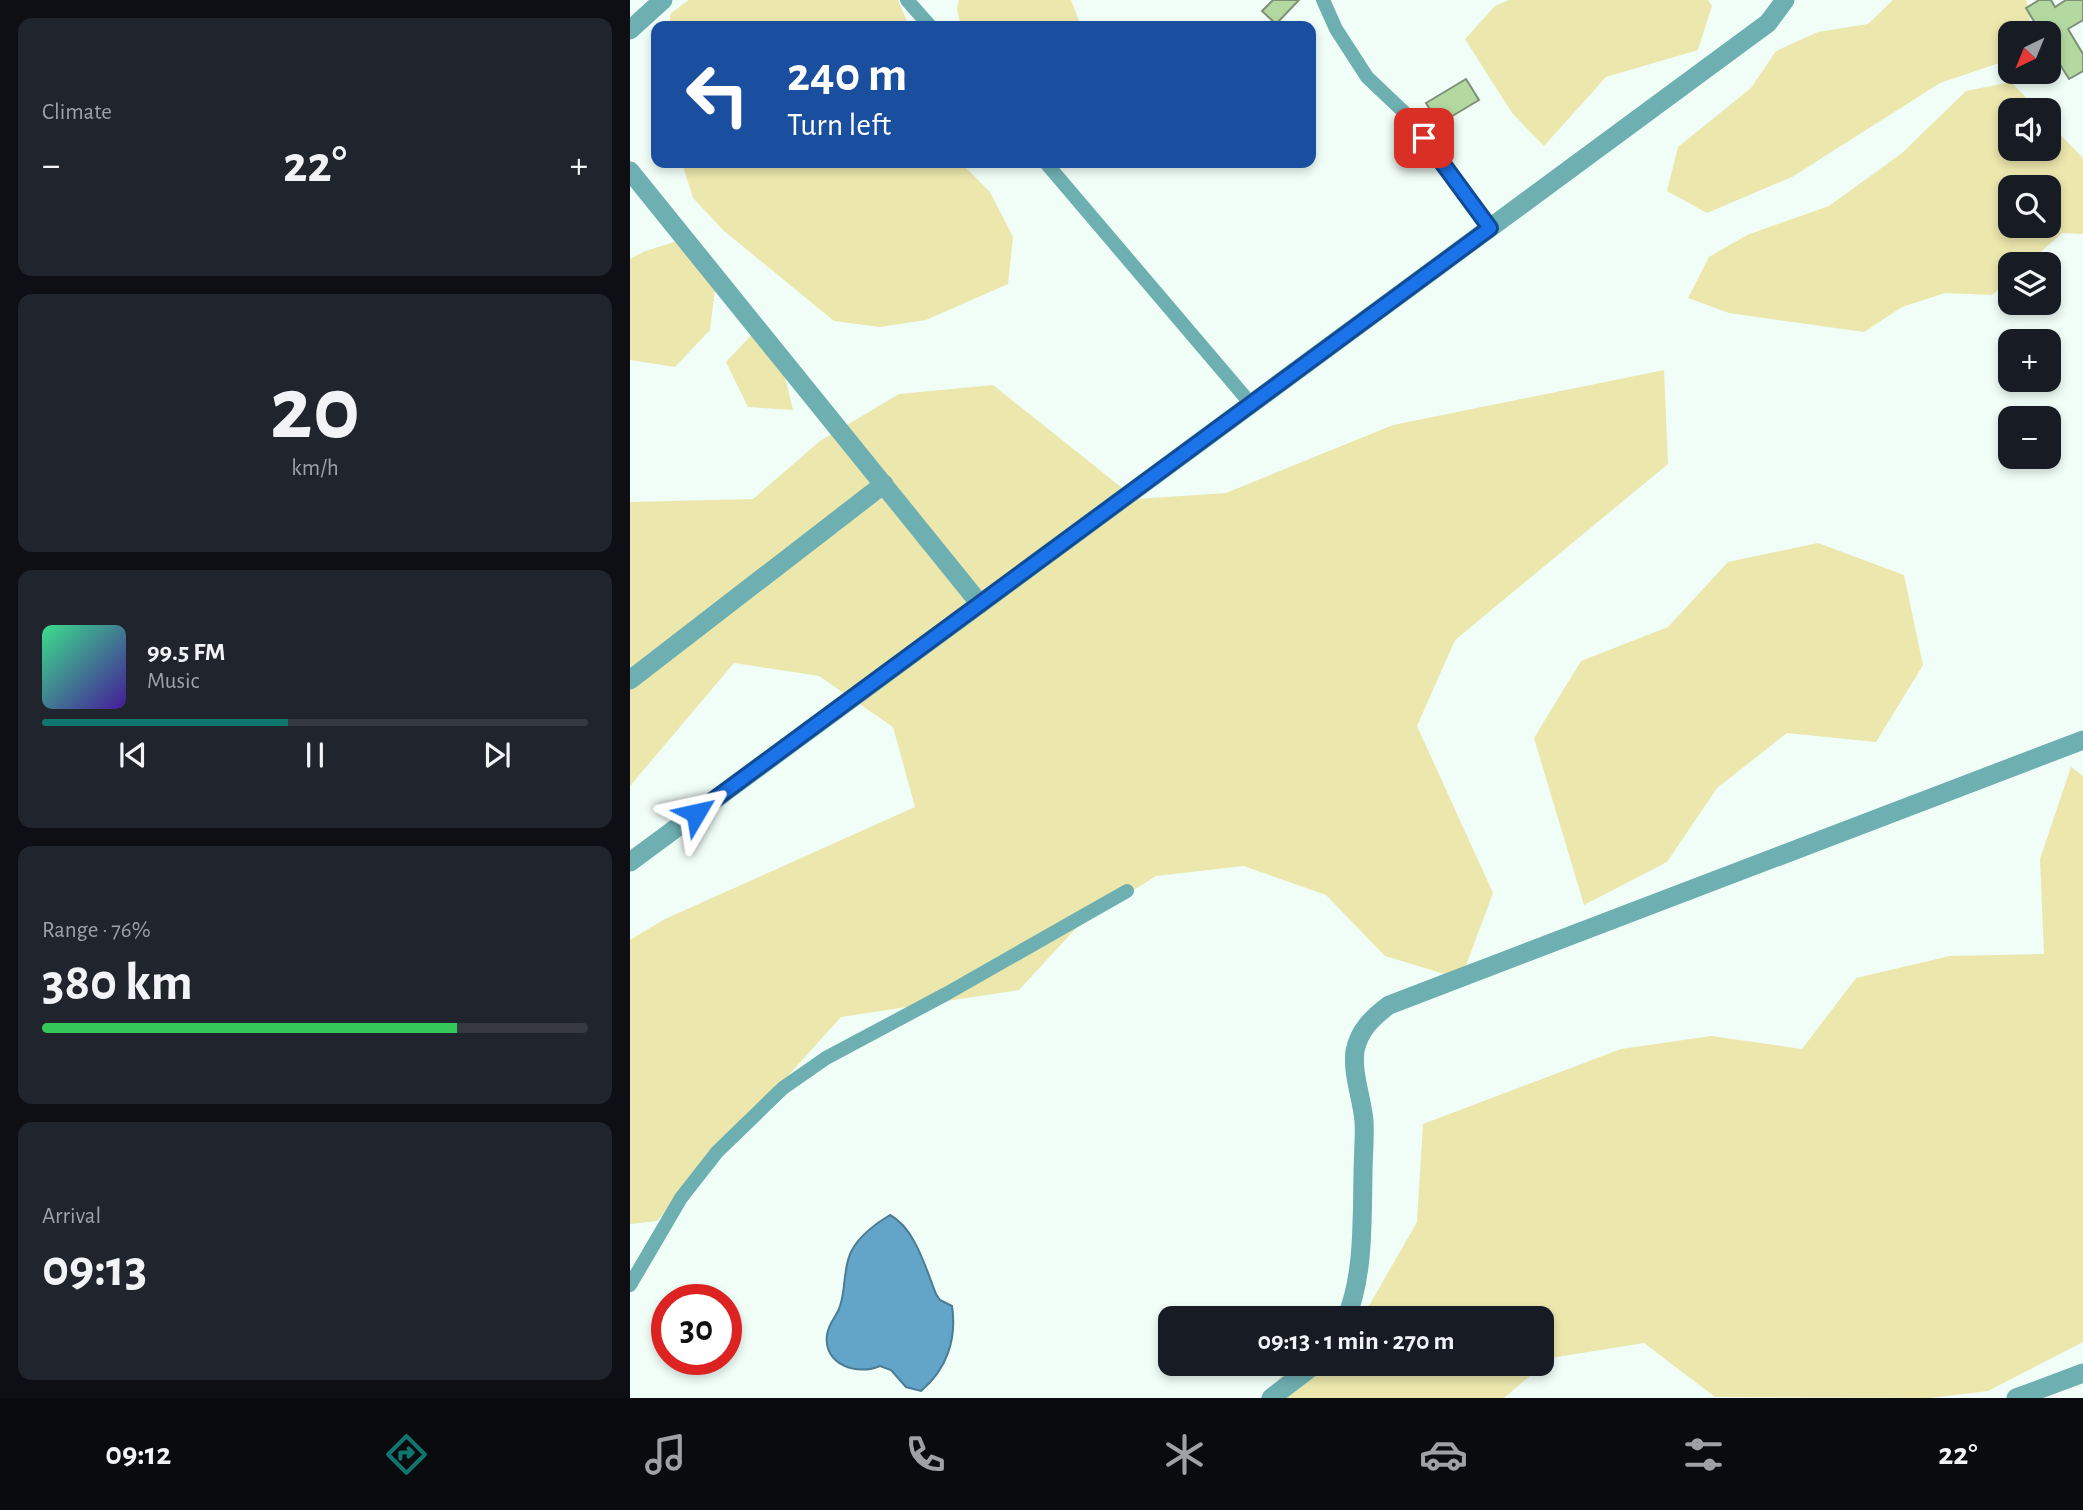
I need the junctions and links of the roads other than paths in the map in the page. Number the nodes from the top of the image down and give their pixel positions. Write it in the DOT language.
graph roads {
  1 [pos="663,0"];
  2 [pos="907,0"];
  3 [pos="1323,0"];
  4 [pos="1785,0"];
  5 [pos="926,21"];
  6 [pos="630,30"];
  7 [pos="1050,168"];
  8 [pos="630,171"];
  9 [pos="1490,228"];
  10 [pos="1251,404"];
  11 [pos="884,484"];
  12 [pos="980,604"];
  13 [pos="630,680"];
  14 [pos="2083,740"];
  15 [pos="630,862"];
  16 [pos="1127,891"];
  17 [pos="630,1285"];
  18 [pos="1352,1306"];
  19 [pos="2083,1373"];
  20 [pos="1300,1376"];
  21 [pos="1271,1398"];
  22 [pos="2016,1398"];
  1 -- 6 [label="street"];
  2 -- 5 [label="lane"];
  3 -- 9 [label="lane"];
  4 -- 9 [label="street"];
  7 -- 10 [label="lane"];
  8 -- 11 [label="street"];
  9 -- 10 [label="street"];
  10 -- 12 [label="street"];
  11 -- 12 [label="street"];
  11 -- 13 [label="street"];
  12 -- 15 [label="street"];
  14 -- 18 [label="street"];
  16 -- 17 [label="lane"];
  19 -- 22 [label="street"];
  20 -- 21 [label="street"];
}
